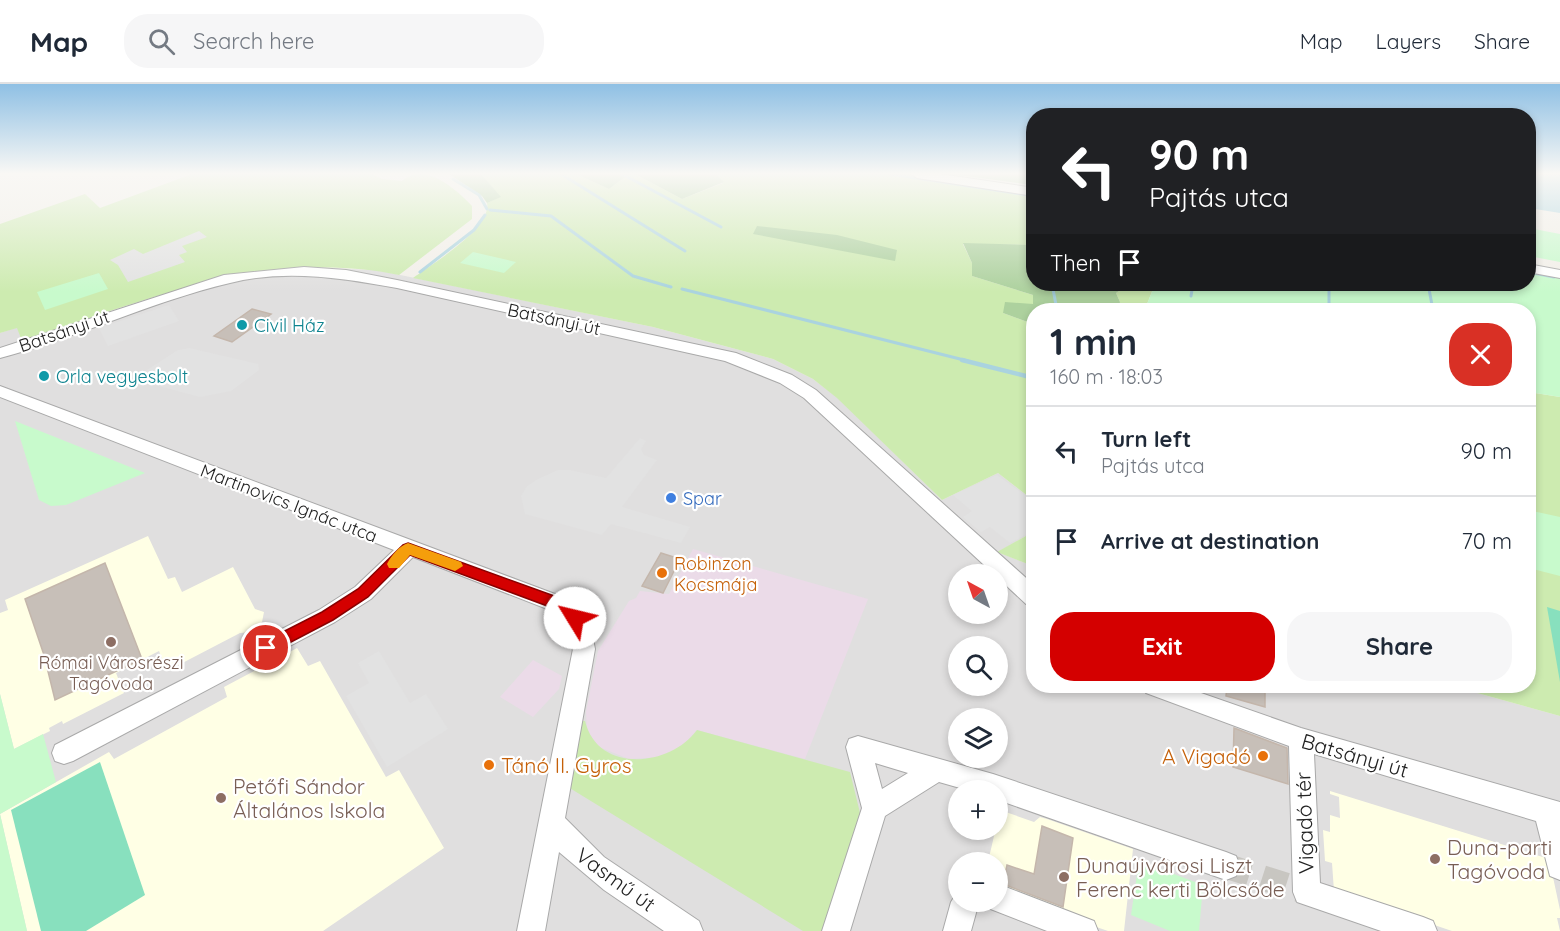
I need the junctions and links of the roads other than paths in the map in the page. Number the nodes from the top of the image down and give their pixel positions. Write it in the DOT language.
graph roads {
  1 [pos="1536,270"];
  2 [pos="1560,274"];
  3 [pos="0,353"];
  4 [pos="0,391"];
  5 [pos="408,549"];
  6 [pos="1026,591"];
  7 [pos="1173,693"];
  8 [pos="1301,739"];
  9 [pos="64,753"];
  10 [pos="936,770"];
  11 [pos="875,808"];
  12 [pos="1554,813"];
  13 [pos="551,820"];
  14 [pos="1226,866"];
  15 [pos="1560,866"];
  16 [pos="1008,902"];
  17 [pos="962,912"];
  18 [pos="531,931"];
  19 [pos="689,931"];
  20 [pos="836,931"];
  21 [pos="957,931"];
  22 [pos="1084,931"];
  23 [pos="1423,931"];
  1 -- 2 [label="street"];
  3 -- 6 [label="street, Batsányi út"];
  4 -- 5 [label="street, Martinovics Ignác utca"];
  5 -- 9 [label="street"];
  5 -- 13 [label="street, Martinovics Ignác utca"];
  7 -- 8 [label="street, Batsányi út"];
  8 -- 12 [label="street, Batsányi út"];
  8 -- 23 [label="street, Vigadó tér"];
  10 -- 11 [label="street"];
  10 -- 11 [label="street"];
  10 -- 14 [label="street"];
  11 -- 20 [label="street"];
  12 -- 15 [label="street"];
  13 -- 18 [label="street"];
  13 -- 19 [label="street, Vasmű út"];
  16 -- 22 [label="street"];
  17 -- 21 [label="street"];
}
